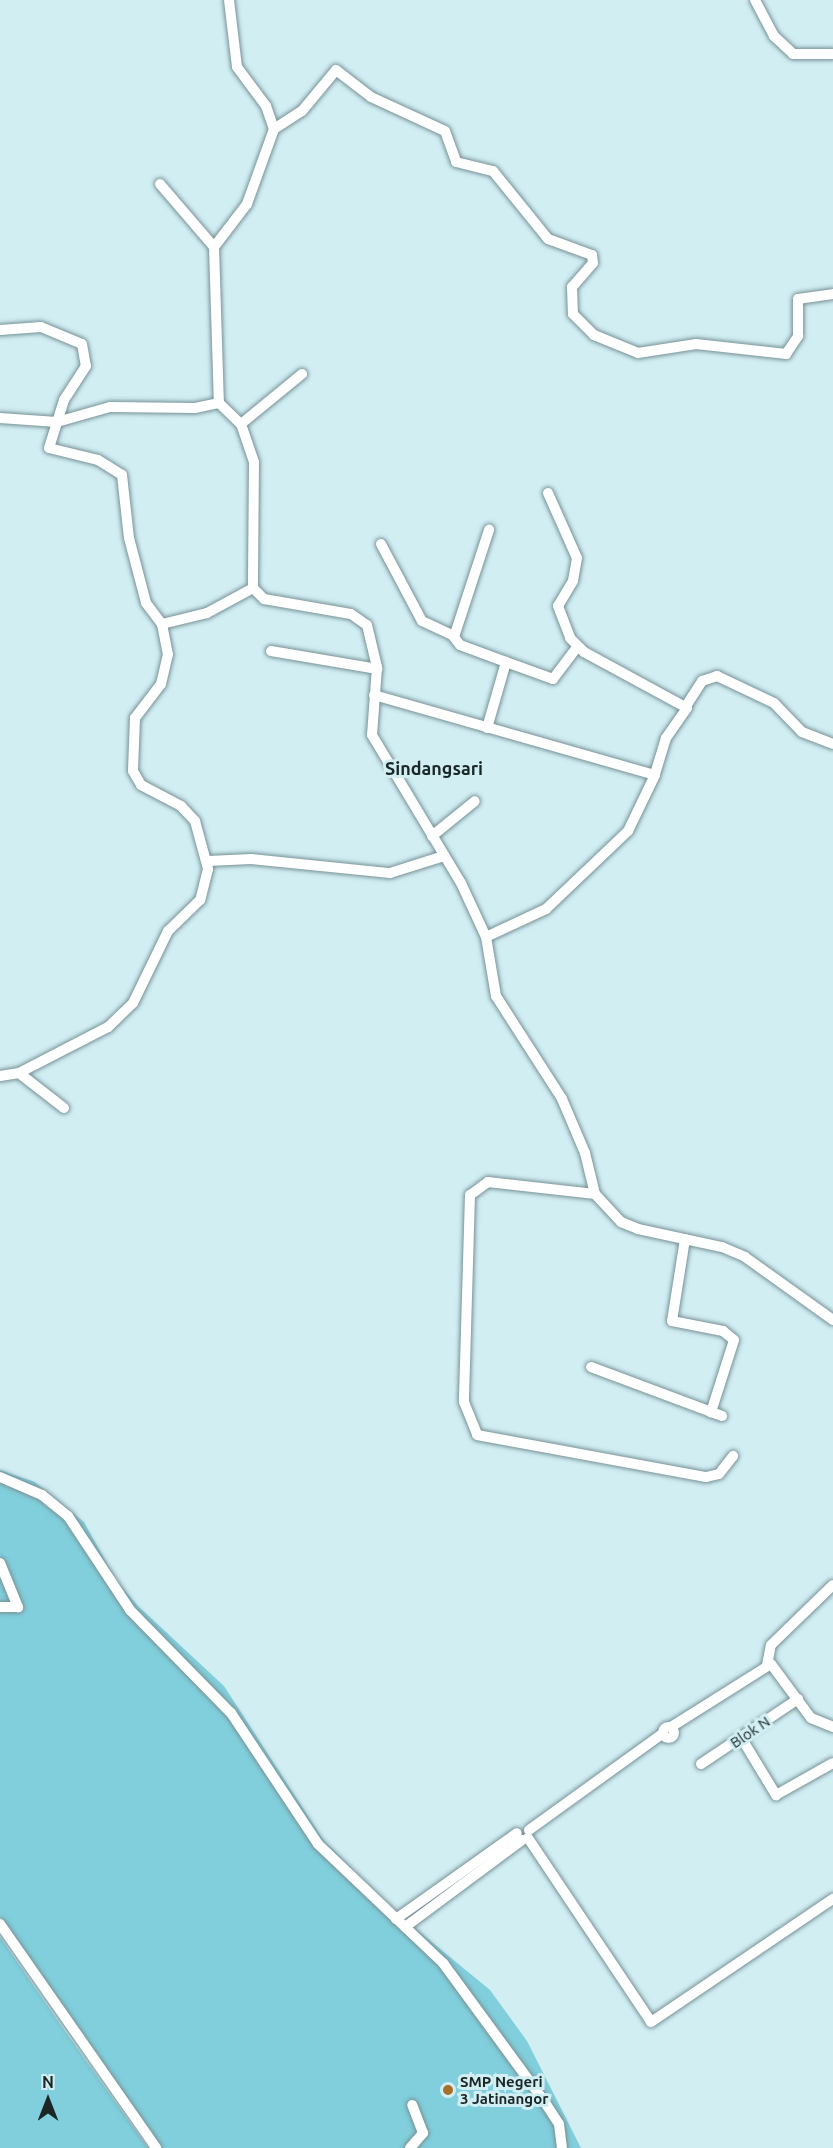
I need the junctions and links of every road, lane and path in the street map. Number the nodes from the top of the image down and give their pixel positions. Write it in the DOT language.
graph roads {
  1 [pos="229,0"];
  2 [pos="755,0"];
  3 [pos="833,54"];
  4 [pos="274,129"];
  5 [pos="159,184"];
  6 [pos="214,247"];
  7 [pos="833,294"];
  8 [pos="0,330"];
  9 [pos="302,374"];
  10 [pos="219,402"];
  11 [pos="0,418"];
  12 [pos="57,422"];
  13 [pos="241,424"];
  14 [pos="548,493"];
  15 [pos="489,530"];
  16 [pos="381,544"];
  17 [pos="253,588"];
  18 [pos="162,624"];
  19 [pos="454,636"];
  20 [pos="579,646"];
  21 [pos="272,651"];
  22 [pos="506,662"];
  23 [pos="377,669"];
  24 [pos="374,695"];
  25 [pos="686,706"];
  26 [pos="487,728"];
  27 [pos="833,744"];
  28 [pos="655,776"];
  29 [pos="475,801"];
  30 [pos="432,836"];
  31 [pos="444,856"];
  32 [pos="207,861"];
  33 [pos="486,937"];
  34 [pos="19,1073"];
  35 [pos="0,1076"];
  36 [pos="64,1108"];
  37 [pos="595,1194"];
  38 [pos="685,1239"];
  39 [pos="833,1320"];
  40 [pos="591,1367"];
  41 [pos="733,1456"];
  42 [pos="0,1476"];
  43 [pos="0,1563"];
  44 [pos="833,1585"];
  45 [pos="0,1607"];
  46 [pos="767,1665"];
  47 [pos="798,1699"];
  48 [pos="833,1727"];
  49 [pos="742,1738"];
  50 [pos="833,1763"];
  51 [pos="701,1764"];
  52 [pos="524,1835"];
  53 [pos="833,1899"];
  54 [pos="396,1919"];
  55 [pos="0,1924"];
  56 [pos="405,1928"];
  57 [pos="412,2105"];
  58 [pos="156,2148"];
  59 [pos="410,2148"];
  60 [pos="562,2148"];
  1 -- 4 [label="street"];
  2 -- 3 [label="street"];
  4 -- 6 [label="street"];
  4 -- 7 [label="street"];
  5 -- 6 [label="street"];
  6 -- 10 [label="street"];
  8 -- 12 [label="street"];
  9 -- 13 [label="street"];
  10 -- 12 [label="street"];
  10 -- 13 [label="street"];
  11 -- 12 [label="street"];
  12 -- 18 [label="street"];
  13 -- 17 [label="street"];
  14 -- 20 [label="street"];
  15 -- 19 [label="street"];
  16 -- 19 [label="street"];
  17 -- 18 [label="street"];
  17 -- 23 [label="street"];
  18 -- 32 [label="street"];
  19 -- 22 [label="street"];
  20 -- 22 [label="street"];
  20 -- 25 [label="street"];
  21 -- 23 [label="street"];
  22 -- 26 [label="street"];
  23 -- 24 [label="street"];
  24 -- 26 [label="street"];
  24 -- 30 [label="street"];
  25 -- 27 [label="street"];
  25 -- 28 [label="street"];
  26 -- 28 [label="street"];
  28 -- 33 [label="street"];
  29 -- 30 [label="street"];
  30 -- 31 [label="street"];
  31 -- 32 [label="street"];
  31 -- 33 [label="street"];
  32 -- 34 [label="street"];
  33 -- 37 [label="street"];
  34 -- 35 [label="street"];
  34 -- 36 [label="street"];
  37 -- 38 [label="street"];
  37 -- 41 [label="street"];
  38 -- 39 [label="street"];
  38 -- 40 [label="street"];
  42 -- 54 [label="street"];
  43 -- 45 [label="street"];
  44 -- 46 [label="street"];
  46 -- 47 [label="street"];
  46 -- 52 [label="street"];
  47 -- 48 [label="street"];
  47 -- 49 [label="street, Blok N"];
  49 -- 50 [label="street"];
  49 -- 51 [label="street, Blok N"];
  52 -- 53 [label="street"];
  52 -- 54 [label="street"];
  52 -- 56 [label="street"];
  54 -- 56 [label="street"];
  55 -- 58 [label="street"];
  56 -- 60 [label="street"];
  57 -- 59 [label="street"];
}
